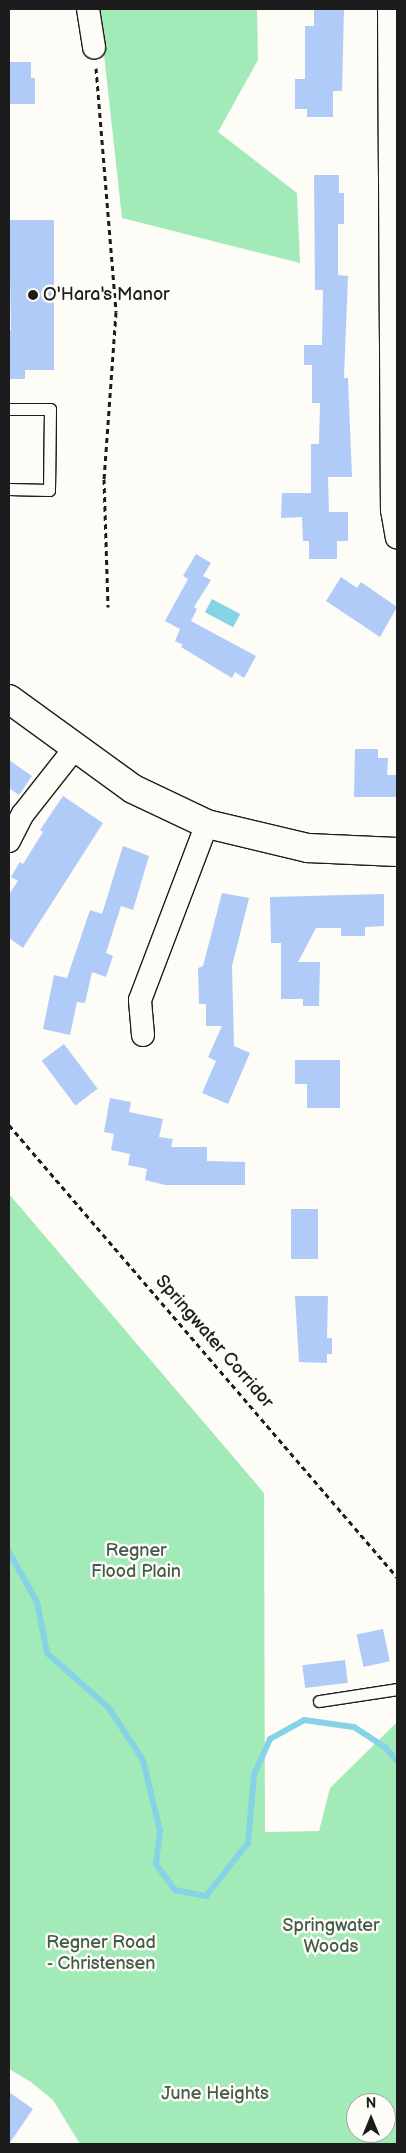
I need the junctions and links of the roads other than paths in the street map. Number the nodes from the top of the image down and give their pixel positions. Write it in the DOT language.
graph roads {
  1 [pos="88,9"];
  2 [pos="389,9"];
  3 [pos="94,48"];
  4 [pos="9,409"];
  5 [pos="9,489"];
  6 [pos="397,538"];
  7 [pos="9,699"];
  8 [pos="75,748"];
  9 [pos="207,824"];
  10 [pos="9,840"];
  11 [pos="397,852"];
  12 [pos="143,1035"];
  13 [pos="397,1689"];
  14 [pos="319,1701"];
  1 -- 3 [label="street"];
  2 -- 6 [label="street"];
  4 -- 5 [label="lane"];
  7 -- 8 [label="street"];
  8 -- 9 [label="street"];
  8 -- 10 [label="street"];
  9 -- 11 [label="street"];
  9 -- 12 [label="street"];
  13 -- 14 [label="lane"];
}
